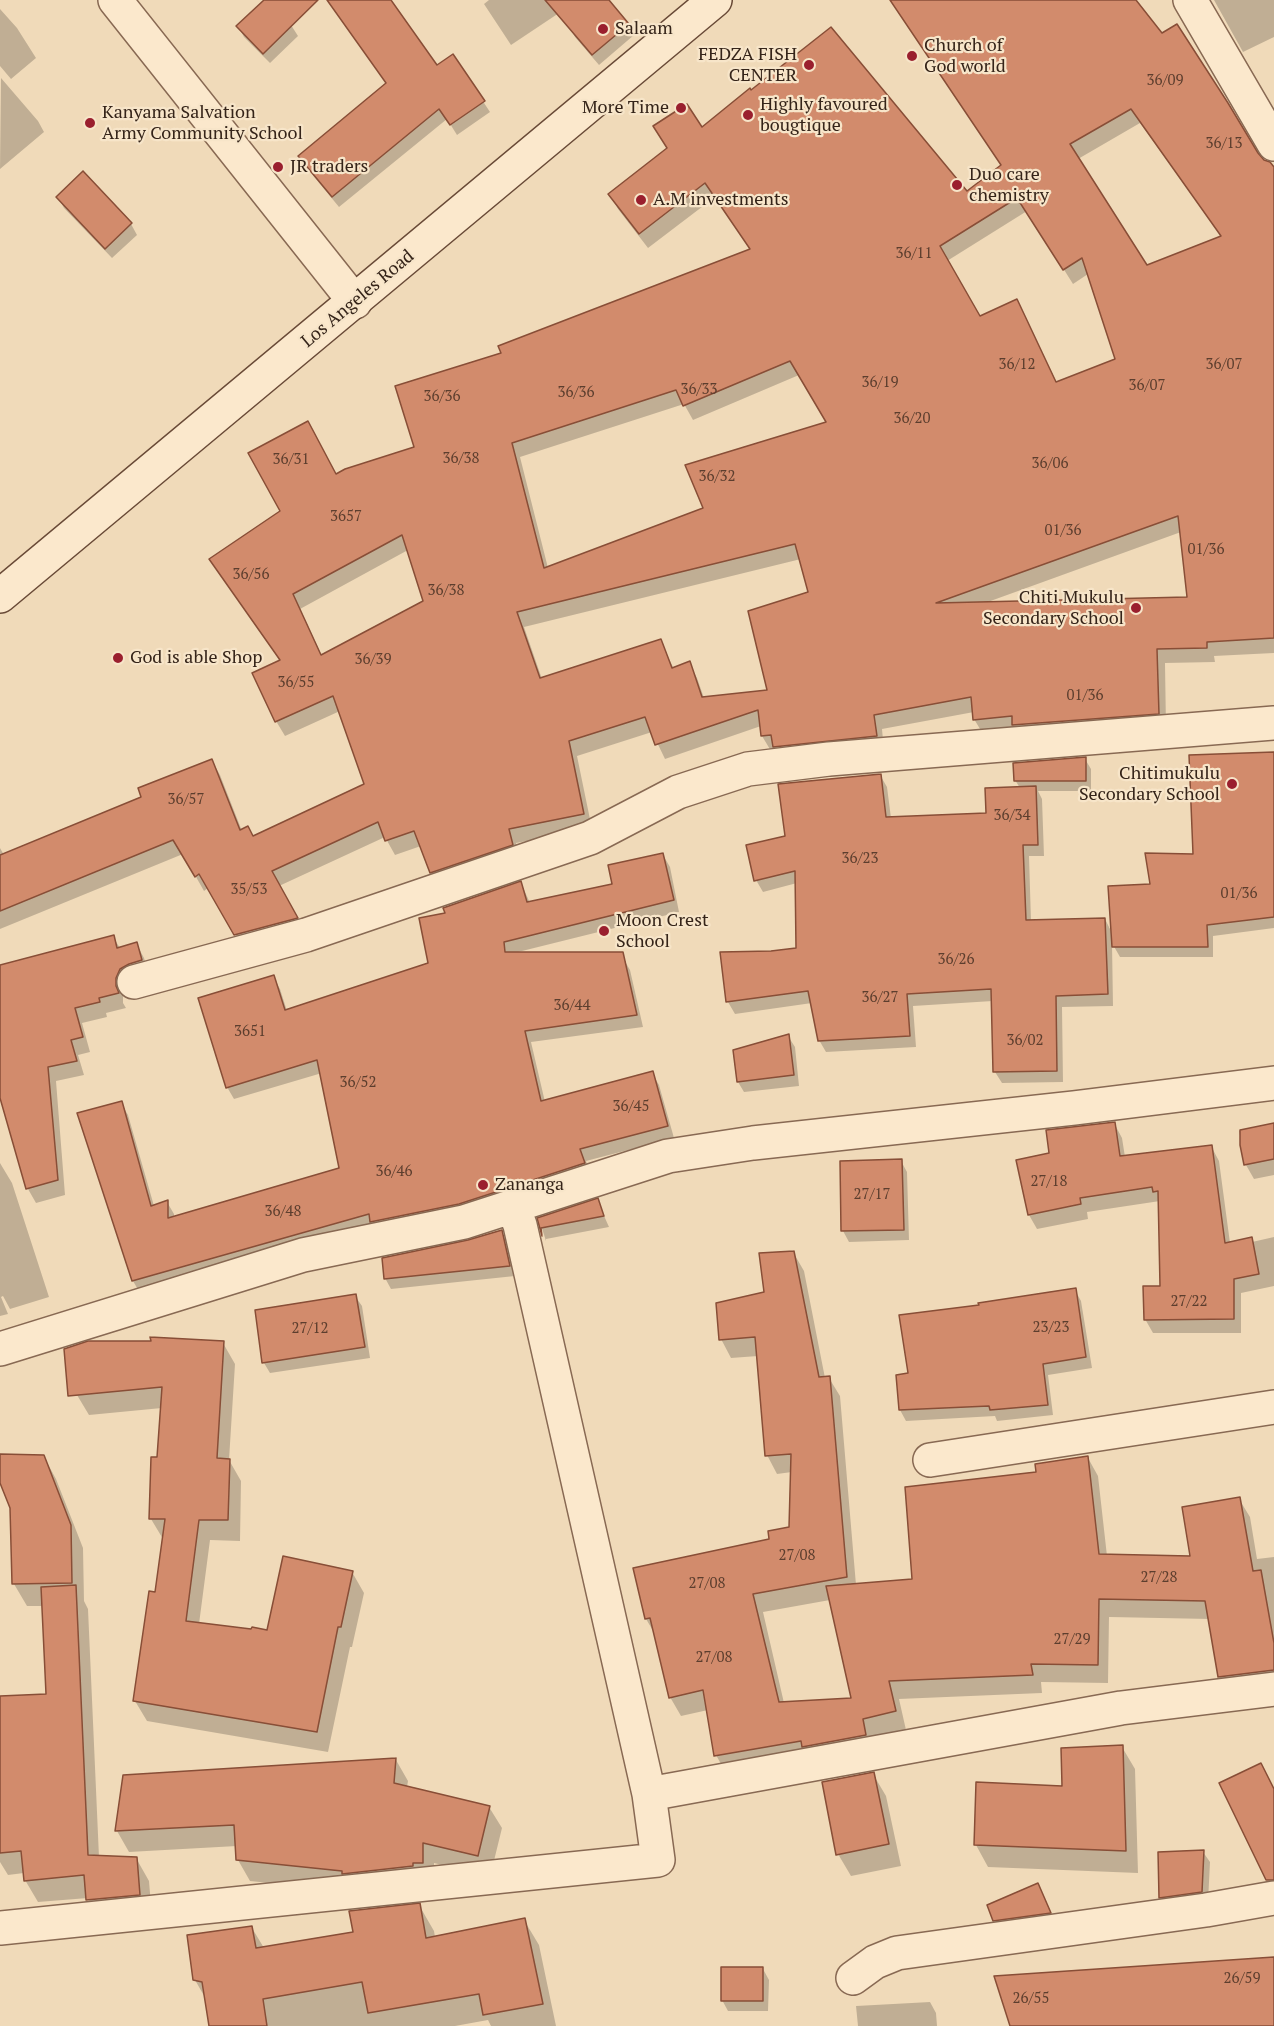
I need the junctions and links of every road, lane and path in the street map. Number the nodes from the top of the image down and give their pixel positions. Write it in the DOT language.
graph roads {
  1 [pos="115,0"];
  2 [pos="715,0"];
  3 [pos="1190,0"];
  4 [pos="1274,144"];
  5 [pos="355,302"];
  6 [pos="0,596"];
  7 [pos="1274,723"];
  8 [pos="134,982"];
  9 [pos="1274,1083"];
  10 [pos="513,1207"];
  11 [pos="0,1349"];
  12 [pos="1274,1407"];
  13 [pos="930,1460"];
  14 [pos="1274,1689"];
  15 [pos="649,1794"];
  16 [pos="1274,1898"];
  17 [pos="0,1928"];
  18 [pos="853,1978"];
  1 -- 5 [label="street"];
  2 -- 5 [label="street, Los Angeles Road"];
  3 -- 4 [label="street"];
  5 -- 6 [label="street, Los Angeles Road"];
  7 -- 8 [label="street"];
  9 -- 10 [label="street"];
  10 -- 11 [label="street"];
  10 -- 15 [label="street"];
  12 -- 13 [label="street"];
  14 -- 15 [label="street"];
  15 -- 17 [label="street"];
  16 -- 18 [label="street"];
}
